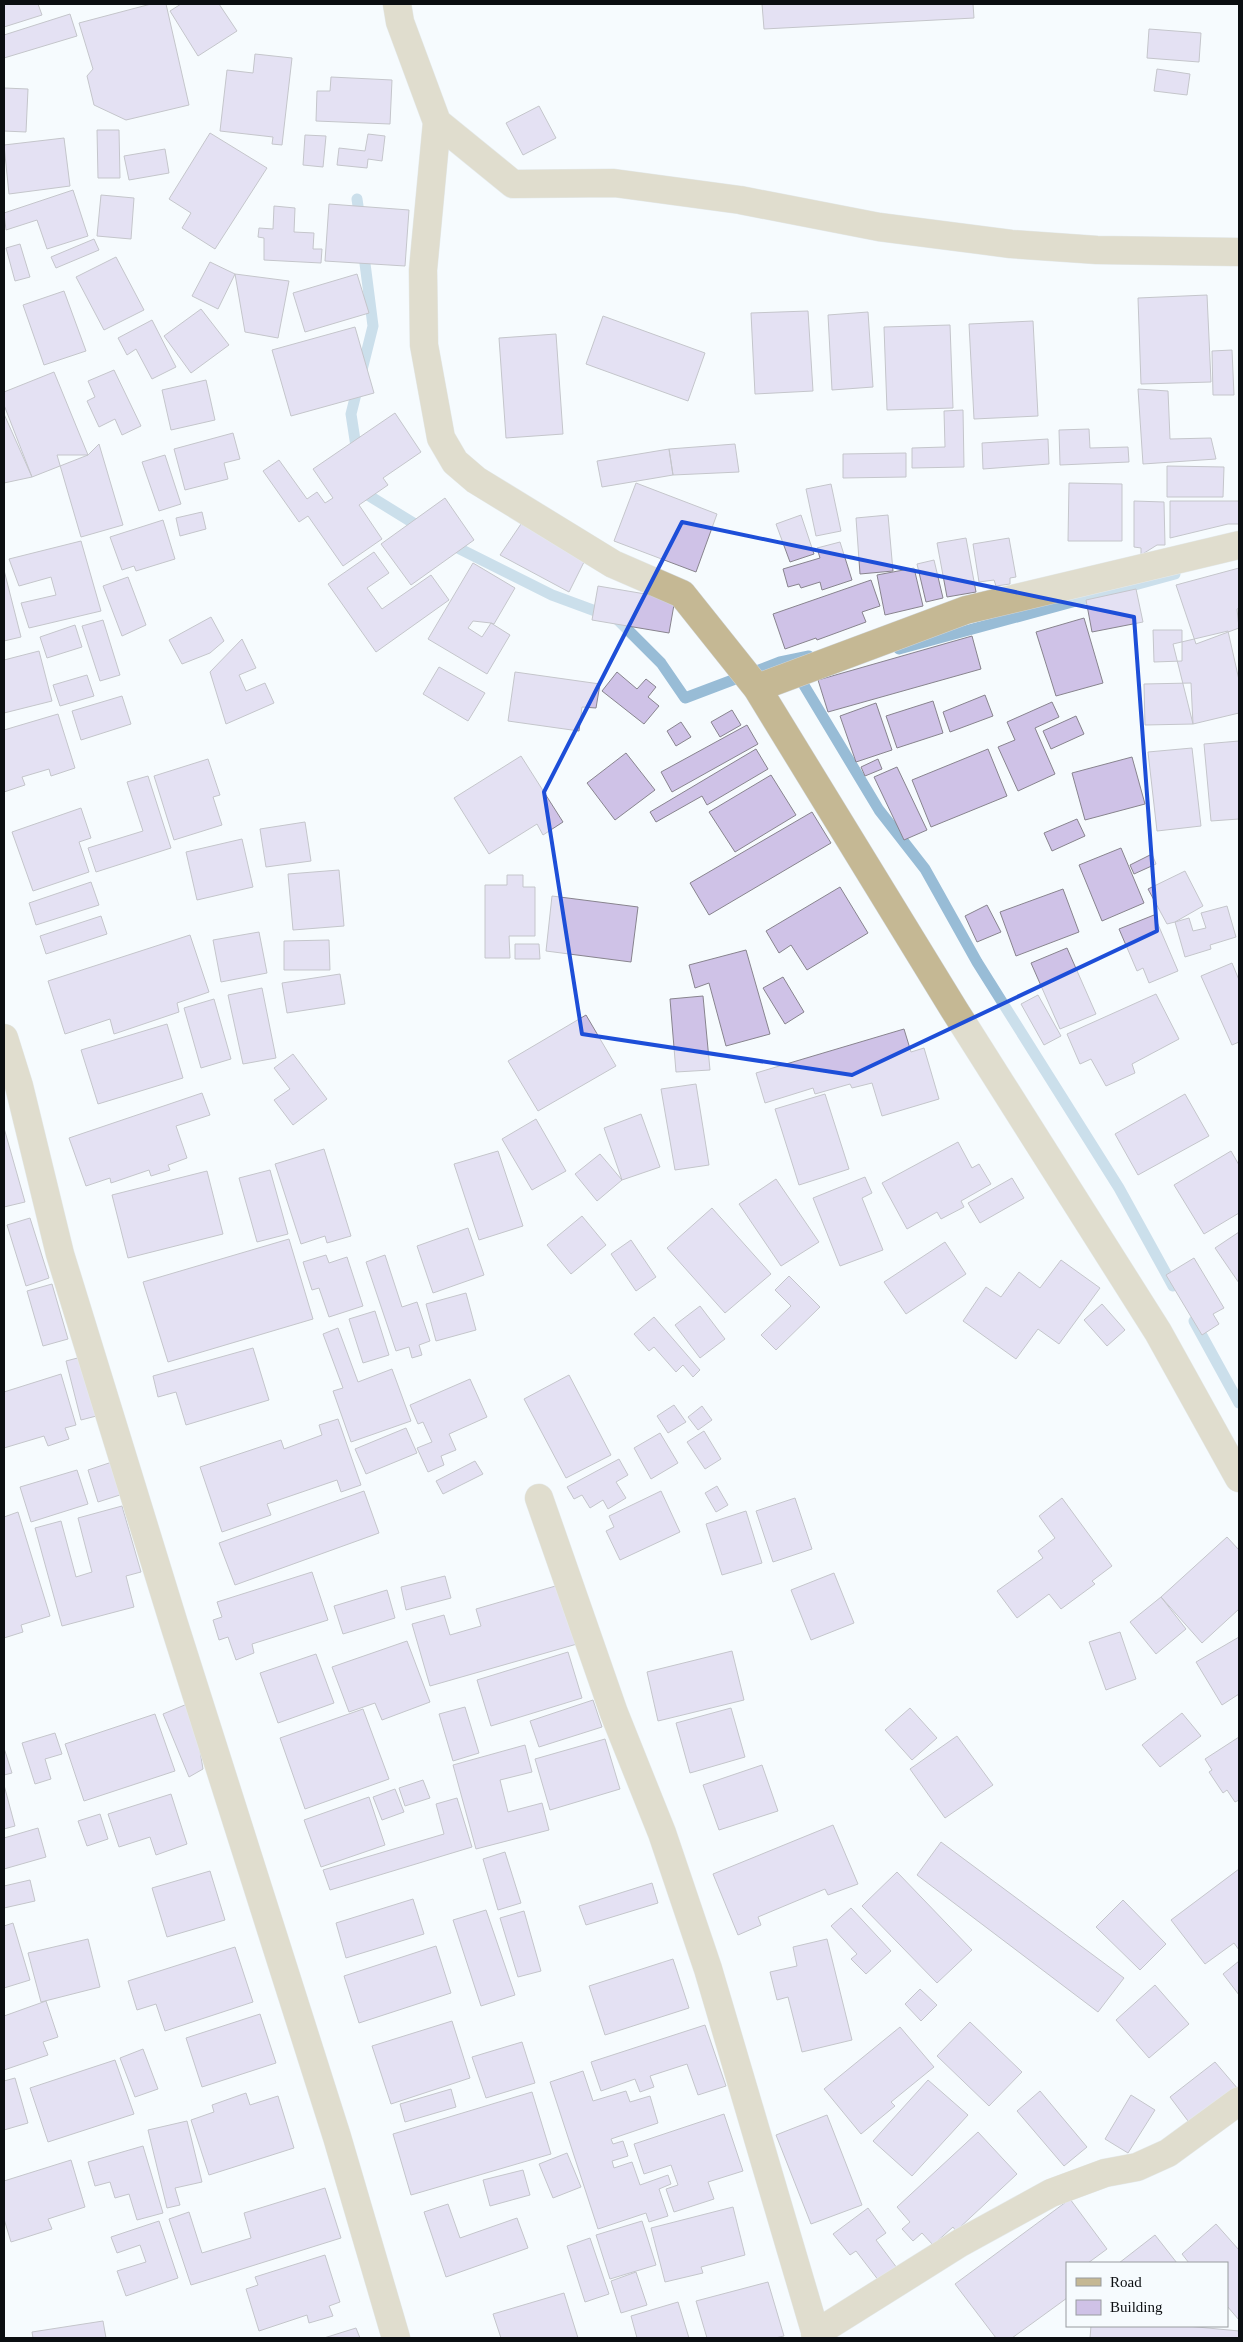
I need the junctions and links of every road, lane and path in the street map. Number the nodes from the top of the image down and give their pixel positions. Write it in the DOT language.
graph roads {
  1 [pos="396,4"];
  2 [pos="437,122"];
  3 [pos="1239,252"];
  4 [pos="1239,545"];
  5 [pos="757,688"];
  6 [pos="4,1038"];
  7 [pos="11,1088"];
  8 [pos="1239,1478"];
  9 [pos="539,1498"];
  10 [pos="1239,2102"];
  11 [pos="816,2336"];
  12 [pos="396,2338"];
  1 -- 2 [label="street"];
  2 -- 3 [label="street"];
  2 -- 5 [label="street"];
  4 -- 5 [label="street"];
  5 -- 8 [label="street"];
  6 -- 7 [label="street"];
  7 -- 12 [label="street"];
  9 -- 11 [label="street"];
  10 -- 11 [label="street"];
}
